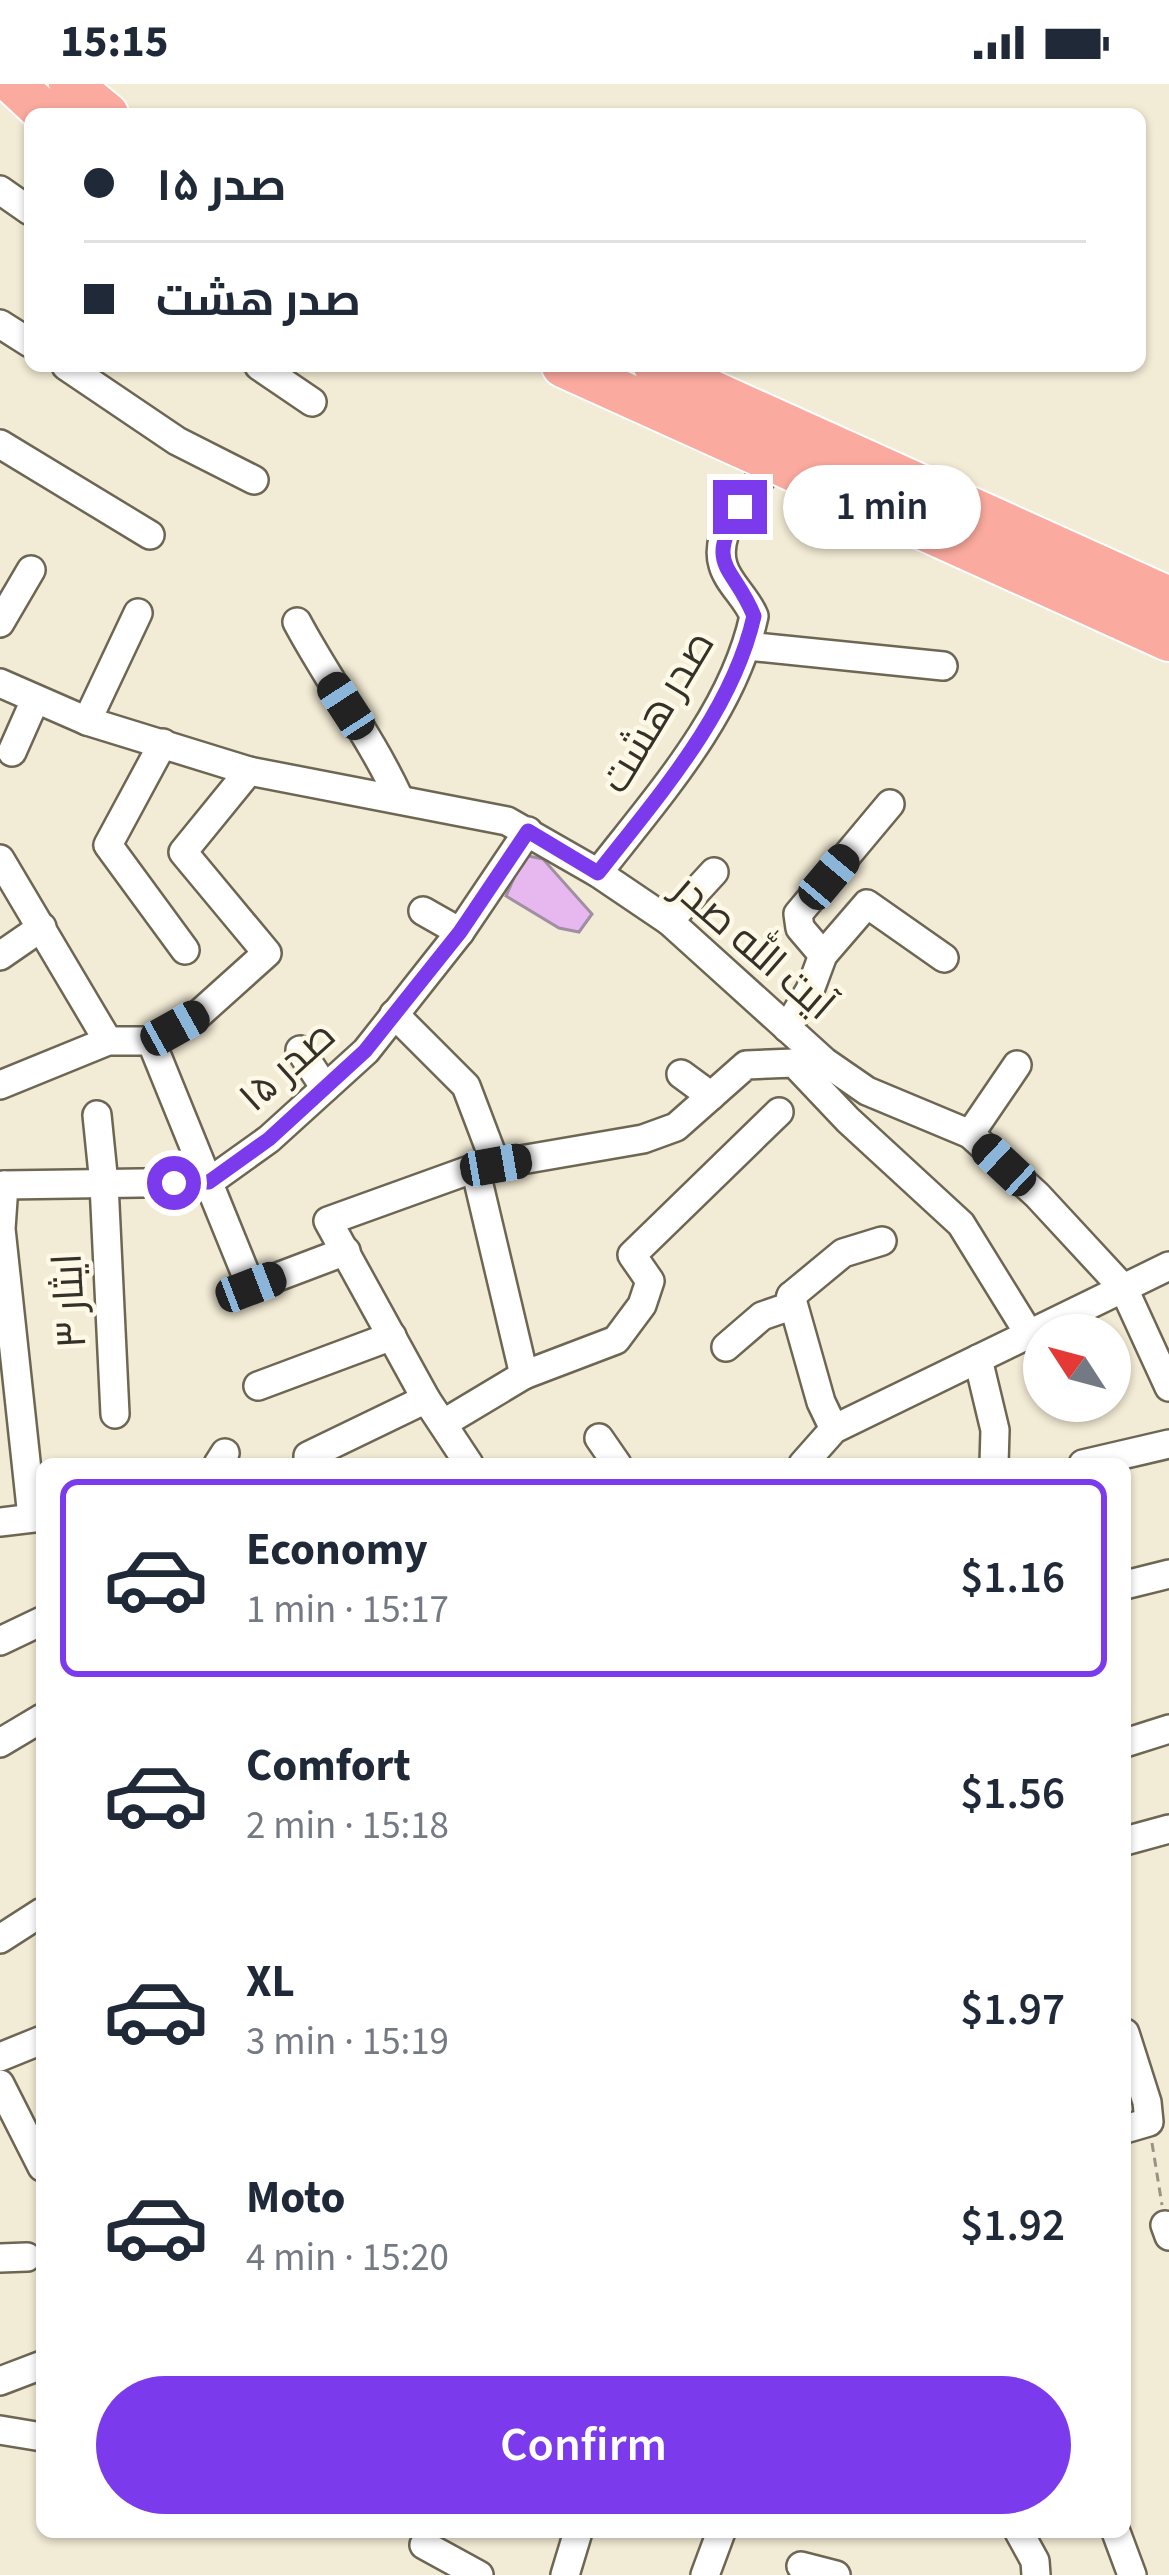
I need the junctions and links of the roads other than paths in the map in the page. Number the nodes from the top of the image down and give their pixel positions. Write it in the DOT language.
graph roads {
  1 [pos="14,84"];
  2 [pos="70,84"];
  3 [pos="40,108"];
  4 [pos="100,108"];
  5 [pos="74,372"];
  6 [pos="268,372"];
  7 [pos="580,372"];
  8 [pos="665,372"];
  9 [pos="311,402"];
  10 [pos="0,444"];
  11 [pos="786,446"];
  12 [pos="254,480"];
  13 [pos="150,535"];
  14 [pos="31,570"];
  15 [pos="1169,598"];
  16 [pos="138,614"];
  17 [pos="297,622"];
  18 [pos="0,623"];
  19 [pos="1169,640"];
  20 [pos="747,646"];
  21 [pos="944,666"];
  22 [pos="0,683"];
  23 [pos="35,700"];
  24 [pos="87,721"];
  25 [pos="163,743"];
  26 [pos="12,752"];
  27 [pos="250,771"];
  28 [pos="400,798"];
  29 [pos="890,804"];
  30 [pos="528,831"];
  31 [pos="0,859"];
  32 [pos="714,872"];
  33 [pos="598,873"];
  34 [pos="423,911"];
  35 [pos="669,921"];
  36 [pos="42,928"];
  37 [pos="460,932"];
  38 [pos="184,950"];
  39 [pos="823,955"];
  40 [pos="0,956"];
  41 [pos="944,958"];
  42 [pos="394,1014"];
  43 [pos="787,1028"];
  44 [pos="151,1040"];
  45 [pos="108,1041"];
  46 [pos="300,1050"];
  47 [pos="1017,1065"];
  48 [pos="681,1074"];
  49 [pos="0,1085"];
  50 [pos="325,1088"];
  51 [pos="711,1096"];
  52 [pos="779,1112"];
  53 [pos="97,1114"];
  54 [pos="970,1134"];
  55 [pos="486,1167"];
  56 [pos="2,1182"];
  57 [pos="209,1182"];
  58 [pos="104,1184"];
  59 [pos="0,1229"];
  60 [pos="882,1241"];
  61 [pos="346,1250"];
  62 [pos="1169,1265"];
  63 [pos="1124,1289"];
  64 [pos="791,1296"];
  65 [pos="1071,1314"];
  66 [pos="1023,1324"];
  67 [pos="392,1336"];
  68 [pos="1023,1337"];
  69 [pos="726,1347"];
  70 [pos="978,1359"];
  71 [pos="524,1375"];
  72 [pos="258,1386"];
  73 [pos="1169,1387"];
  74 [pos="426,1399"];
  75 [pos="115,1414"];
  76 [pos="443,1423"];
  77 [pos="834,1429"];
  78 [pos="599,1438"];
  79 [pos="1169,1444"];
  80 [pos="308,1456"];
  81 [pos="465,1458"];
  82 [pos="613,1458"];
  83 [pos="808,1458"];
  84 [pos="994,1458"];
  85 [pos="1109,1458"];
  86 [pos="36,1509"];
  87 [pos="36,1517"];
  88 [pos="0,1522"];
  89 [pos="1169,1574"];
  90 [pos="1131,1584"];
  91 [pos="36,1625"];
  92 [pos="0,1641"];
  93 [pos="36,1722"];
  94 [pos="1169,1729"];
  95 [pos="1131,1741"];
  96 [pos="0,1743"];
  97 [pos="1169,1829"];
  98 [pos="1131,1839"];
  99 [pos="36,1916"];
  100 [pos="0,1940"];
  101 [pos="36,2042"];
  102 [pos="1131,2053"];
  103 [pos="0,2057"];
  104 [pos="0,2084"];
  105 [pos="1148,2111"];
  106 [pos="36,2155"];
  107 [pos="36,2368"];
  108 [pos="0,2381"];
  109 [pos="0,2430"];
  110 [pos="36,2436"];
  111 [pos="576,2538"];
  112 [pos="719,2538"];
  113 [pos="1022,2538"];
  114 [pos="1118,2538"];
  115 [pos="423,2539"];
  116 [pos="800,2566"];
  117 [pos="427,2575"];
  118 [pos="479,2575"];
  119 [pos="565,2575"];
  120 [pos="705,2575"];
  121 [pos="836,2575"];
  122 [pos="1036,2575"];
  123 [pos="1132,2575"];
  1 -- 3 [label="highway"];
  2 -- 4 [label="highway"];
  5 -- 12 [label="street"];
  6 -- 9 [label="street"];
  7 -- 11 [label="highway"];
  8 -- 11 [label="highway"];
  10 -- 13 [label="street"];
  11 -- 15 [label="highway"];
  11 -- 19 [label="highway"];
  11 -- 20 [label="street, صدر هشت"];
  14 -- 18 [label="street"];
  16 -- 24 [label="street"];
  17 -- 28 [label="street"];
  20 -- 21 [label="street"];
  20 -- 33 [label="street, صدر هشت"];
  22 -- 23 [label="street, آیت الله صدر"];
  23 -- 24 [label="street, آیت الله صدر"];
  23 -- 26 [label="street"];
  24 -- 25 [label="street, آیت الله صدر"];
  25 -- 27 [label="street, آیت الله صدر"];
  25 -- 38 [label="street"];
  27 -- 28 [label="street, آیت الله صدر"];
  27 -- 44 [label="street"];
  28 -- 30 [label="street, آیت الله صدر"];
  29 -- 39 [label="street"];
  30 -- 33 [label="street, آیت الله صدر"];
  30 -- 37 [label="street, صدر ۱۵"];
  31 -- 36 [label="street"];
  32 -- 35 [label="street"];
  33 -- 35 [label="street, آیت الله صدر"];
  34 -- 37 [label="street"];
  35 -- 43 [label="street, آیت الله صدر"];
  36 -- 40 [label="street"];
  36 -- 45 [label="street"];
  37 -- 42 [label="street, صدر ۱۵"];
  39 -- 41 [label="street"];
  39 -- 43 [label="street"];
  42 -- 50 [label="street, صدر ۱۵"];
  42 -- 55 [label="street"];
  43 -- 54 [label="street, آیت الله صدر"];
  44 -- 45 [label="street"];
  44 -- 57 [label="street"];
  45 -- 49 [label="street"];
  46 -- 50 [label="street"];
  47 -- 54 [label="street"];
  48 -- 51 [label="street"];
  50 -- 57 [label="street, صدر ۱۵"];
  51 -- 55 [label="street"];
  51 -- 66 [label="street"];
  52 -- 71 [label="street"];
  53 -- 58 [label="street, ایثار ۳"];
  54 -- 63 [label="street, آیت الله صدر"];
  55 -- 61 [label="street"];
  55 -- 71 [label="street"];
  56 -- 58 [label="street"];
  56 -- 59 [label="street"];
  57 -- 58 [label="street"];
  57 -- 61 [label="street"];
  58 -- 75 [label="street, ایثار ۳"];
  59 -- 86 [label="street"];
  60 -- 64 [label="street"];
  61 -- 67 [label="street"];
  62 -- 63 [label="street"];
  63 -- 65 [label="street"];
  63 -- 73 [label="street, آیت الله صدر"];
  64 -- 69 [label="street"];
  64 -- 77 [label="street"];
  67 -- 72 [label="street"];
  67 -- 74 [label="street"];
  68 -- 70 [label="street"];
  70 -- 77 [label="street"];
  70 -- 84 [label="street"];
  71 -- 76 [label="street"];
  74 -- 76 [label="street"];
  74 -- 80 [label="street"];
  76 -- 81 [label="street"];
  77 -- 83 [label="street"];
  78 -- 82 [label="street"];
  79 -- 85 [label="street"];
  87 -- 88 [label="street"];
  89 -- 90 [label="street"];
  91 -- 92 [label="street"];
  93 -- 96 [label="street"];
  94 -- 95 [label="street"];
  97 -- 98 [label="street"];
  99 -- 100 [label="street"];
  101 -- 103 [label="street"];
  102 -- 105 [label="street"];
  104 -- 106 [label="street"];
  107 -- 108 [label="street"];
  109 -- 110 [label="street"];
  111 -- 119 [label="street"];
  112 -- 120 [label="street"];
  113 -- 122 [label="street"];
  114 -- 123 [label="street"];
  115 -- 117 [label="street"];
  115 -- 118 [label="street"];
  116 -- 121 [label="street"];
}
